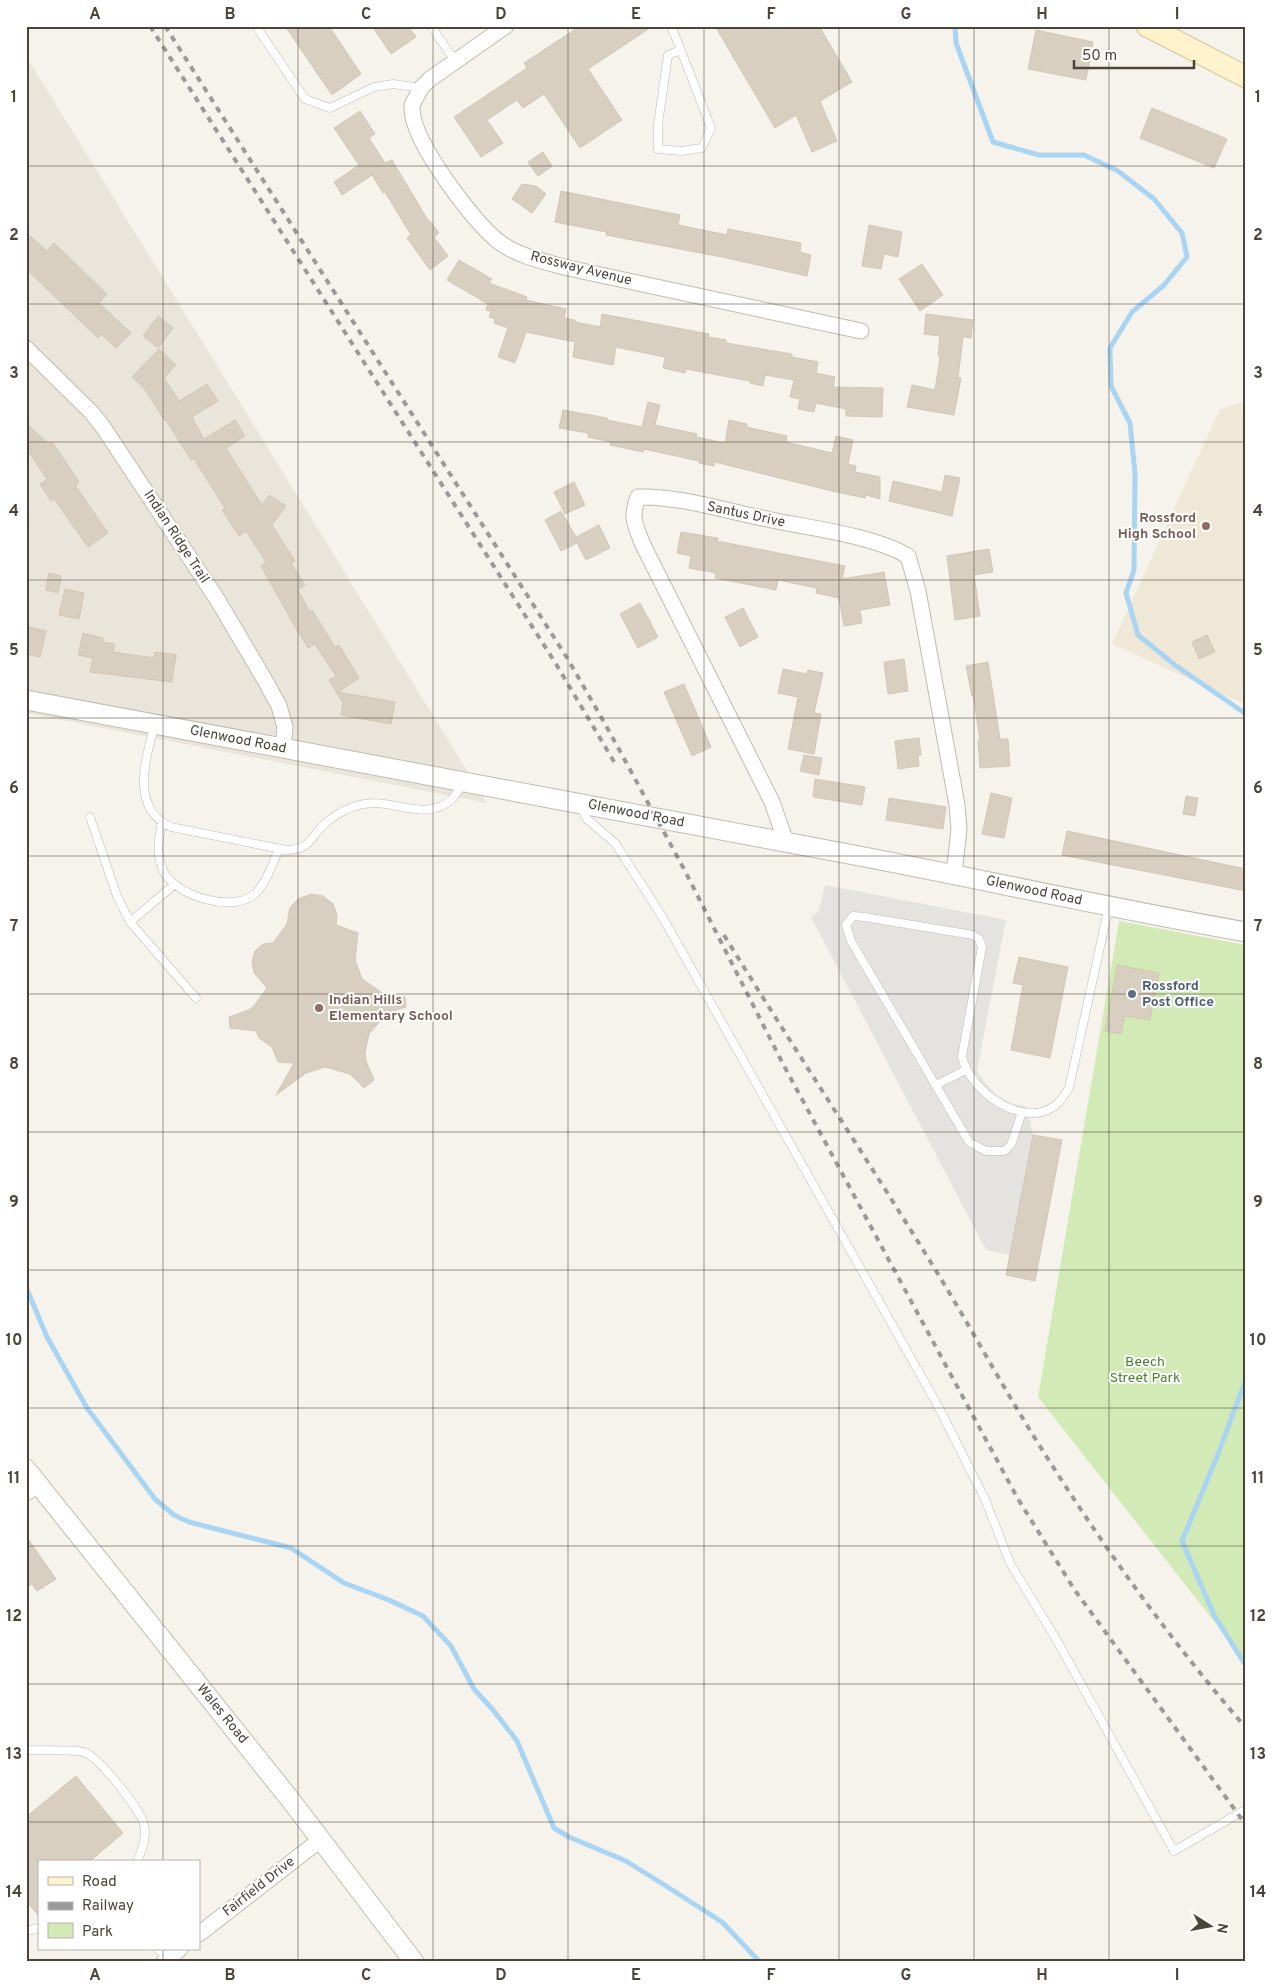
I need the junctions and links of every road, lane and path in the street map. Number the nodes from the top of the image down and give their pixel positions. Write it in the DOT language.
graph roads {
  1 [pos="256,26"];
  2 [pos="431,26"];
  3 [pos="506,26"];
  4 [pos="671,26"];
  5 [pos="1147,26"];
  6 [pos="681,50"];
  7 [pos="455,61"];
  8 [pos="1246,77"];
  9 [pos="421,88"];
  10 [pos="861,331"];
  11 [pos="26,348"];
  12 [pos="26,700"];
  13 [pos="155,724"];
  14 [pos="283,749"];
  15 [pos="465,782"];
  16 [pos="579,803"];
  17 [pos="90,818"];
  18 [pos="162,823"];
  19 [pos="786,842"];
  20 [pos="279,849"];
  21 [pos="954,874"];
  22 [pos="175,884"];
  23 [pos="1109,906"];
  24 [pos="130,922"];
  25 [pos="1246,932"];
  26 [pos="196,998"];
  27 [pos="966,1070"];
  28 [pos="936,1085"];
  29 [pos="1022,1112"];
  30 [pos="26,1469"];
  31 [pos="33,1489"];
  32 [pos="26,1750"];
  33 [pos="1246,1812"];
  34 [pos="320,1840"];
  35 [pos="137,1860"];
  36 [pos="200,1933"];
  37 [pos="178,1950"];
  38 [pos="163,1957"];
  39 [pos="414,1962"];
  1 -- 9 [label="lane"];
  2 -- 7 [label="lane"];
  3 -- 7 [label="street"];
  4 -- 6 [label="lane"];
  5 -- 8 [label="main road"];
  6 -- 6 [label="lane"];
  7 -- 9 [label="street"];
  9 -- 10 [label="street, Rossway Avenue"];
  11 -- 14 [label="street, Indian Ridge Trail"];
  12 -- 13 [label="street, Glenwood Road"];
  13 -- 14 [label="street, Glenwood Road"];
  13 -- 18 [label="lane"];
  14 -- 15 [label="street, Glenwood Road"];
  15 -- 16 [label="street, Glenwood Road"];
  15 -- 20 [label="lane"];
  16 -- 19 [label="street, Glenwood Road"];
  16 -- 33 [label="lane"];
  17 -- 24 [label="lane"];
  18 -- 20 [label="lane"];
  18 -- 22 [label="lane"];
  19 -- 21 [label="street, Glenwood Road"];
  19 -- 21 [label="street, Santus Drive"];
  20 -- 22 [label="lane"];
  21 -- 23 [label="street, Glenwood Road"];
  22 -- 24 [label="lane"];
  23 -- 25 [label="street, Glenwood Road"];
  23 -- 29 [label="lane"];
  24 -- 26 [label="lane"];
  27 -- 28 [label="lane"];
  27 -- 28 [label="lane"];
  27 -- 29 [label="lane"];
  28 -- 29 [label="lane"];
  30 -- 31 [label="street, Wales Road"];
  31 -- 34 [label="street, Wales Road"];
  32 -- 35 [label="lane"];
  34 -- 36 [label="street, Fairfield Drive"];
  34 -- 39 [label="street, Wales Road"];
  37 -- 38 [label="street"];
}
